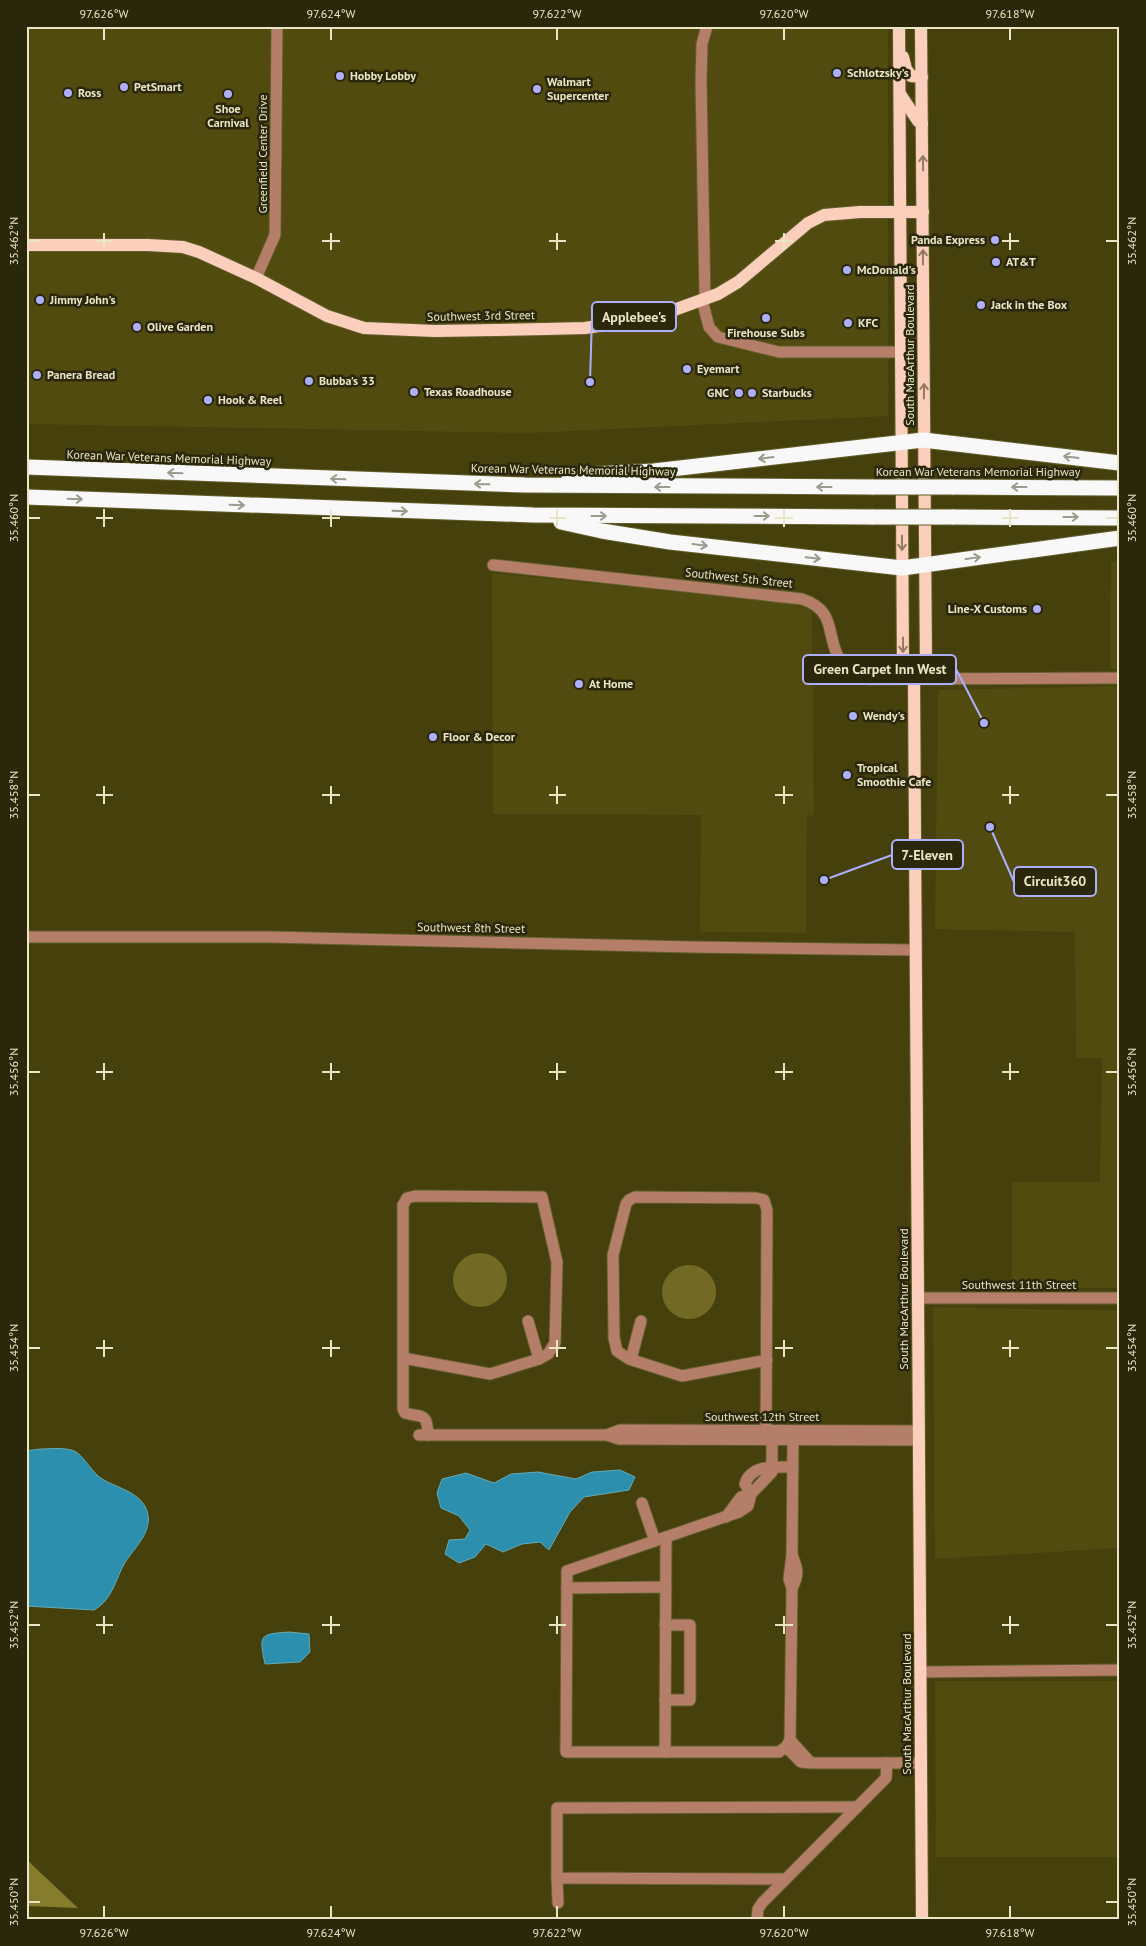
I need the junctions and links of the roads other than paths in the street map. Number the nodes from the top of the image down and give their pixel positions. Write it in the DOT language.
graph roads {
  1 [pos="277,26"];
  2 [pos="706,26"];
  3 [pos="900,26"];
  4 [pos="921,26"];
  5 [pos="900,42"];
  6 [pos="922,77"];
  7 [pos="900,94"];
  8 [pos="922,124"];
  9 [pos="901,211"];
  10 [pos="923,212"];
  11 [pos="26,245"];
  12 [pos="256,278"];
  13 [pos="703,299"];
  14 [pos="901,352"];
  15 [pos="924,440"];
  16 [pos="901,442"];
  17 [pos="1120,463"];
  18 [pos="26,467"];
  19 [pos="525,485"];
  20 [pos="1120,488"];
  21 [pos="26,497"];
  22 [pos="533,515"];
  23 [pos="1120,518"];
  24 [pos="1120,538"];
  25 [pos="925,564"];
  26 [pos="493,565"];
  27 [pos="902,568"];
  28 [pos="1120,678"];
  29 [pos="914,679"];
  30 [pos="26,937"];
  31 [pos="915,950"];
  32 [pos="918,1298"];
  33 [pos="1120,1298"];
  34 [pos="641,1321"];
  35 [pos="528,1322"];
  36 [pos="403,1358"];
  37 [pos="539,1359"];
  38 [pos="631,1359"];
  39 [pos="767,1360"];
  40 [pos="769,1435"];
  41 [pos="919,1435"];
  42 [pos="793,1439"];
  43 [pos="772,1467"];
  44 [pos="793,1467"];
  45 [pos="642,1503"];
  46 [pos="661,1539"];
  47 [pos="666,1587"];
  48 [pos="567,1588"];
  49 [pos="665,1625"];
  50 [pos="1120,1670"];
  51 [pos="920,1672"];
  52 [pos="665,1700"];
  53 [pos="788,1744"];
  54 [pos="665,1752"];
  55 [pos="887,1762"];
  56 [pos="921,1762"];
  57 [pos="857,1807"];
  58 [pos="557,1878"];
  59 [pos="785,1879"];
  60 [pos="558,1903"];
  61 [pos="757,1920"];
  62 [pos="922,1920"];
  1 -- 12 [label="street, Greenfield Center Drive"];
  2 -- 13 [label="street"];
  3 -- 5 [label="main road, South MacArthur Boulevard"];
  4 -- 6 [label="main road, South MacArthur Boulevard"];
  5 -- 6 [label="main road"];
  5 -- 7 [label="main road, South MacArthur Boulevard"];
  6 -- 8 [label="main road, South MacArthur Boulevard"];
  7 -- 8 [label="main road"];
  7 -- 9 [label="main road, South MacArthur Boulevard"];
  10 -- 8 [label="main road, South MacArthur Boulevard, one-way"];
  9 -- 10 [label="main road, Southwest 3rd Street"];
  9 -- 13 [label="main road, Southwest 3rd Street"];
  9 -- 14 [label="main road, South MacArthur Boulevard"];
  15 -- 10 [label="main road, South MacArthur Boulevard, one-way"];
  11 -- 12 [label="main road, Southwest 3rd Street"];
  12 -- 13 [label="main road, Southwest 3rd Street"];
  13 -- 14 [label="street"];
  14 -- 16 [label="main road, South MacArthur Boulevard"];
  15 -- 16 [label="highway"];
  17 -- 15 [label="highway, one-way"];
  15 -- 25 [label="main road, South MacArthur Boulevard"];
  16 -- 19 [label="highway, one-way"];
  16 -- 27 [label="main road, South MacArthur Boulevard, one-way"];
  19 -- 18 [label="highway, Korean War Veterans Memorial Highway, one-way"];
  20 -- 19 [label="highway, Korean War Veterans Memorial Highway, one-way, bridge"];
  21 -- 22 [label="highway, one-way"];
  22 -- 23 [label="highway, one-way, bridge"];
  22 -- 27 [label="highway, one-way"];
  25 -- 24 [label="highway, one-way"];
  25 -- 27 [label="highway"];
  25 -- 29 [label="main road, South MacArthur Boulevard"];
  26 -- 29 [label="street, Southwest 5th Street"];
  27 -- 29 [label="main road, South MacArthur Boulevard, one-way"];
  28 -- 29 [label="street, Southwest 5th Street"];
  29 -- 31 [label="main road, South MacArthur Boulevard"];
  30 -- 31 [label="street, Southwest 8th Street"];
  31 -- 32 [label="main road, South MacArthur Boulevard"];
  32 -- 33 [label="street, Southwest 11th Street"];
  32 -- 41 [label="main road, South MacArthur Boulevard"];
  34 -- 38 [label="street"];
  35 -- 37 [label="street"];
  36 -- 37 [label="street"];
  36 -- 37 [label="street"];
  36 -- 40 [label="street, Southwest 12th Street"];
  38 -- 39 [label="street"];
  38 -- 39 [label="street"];
  39 -- 40 [label="street"];
  40 -- 41 [label="street, Southwest 12th Street"];
  40 -- 42 [label="street, Southwest 12th Street"];
  40 -- 43 [label="street"];
  41 -- 42 [label="street, Southwest 12th Street"];
  41 -- 51 [label="main road, South MacArthur Boulevard"];
  42 -- 44 [label="street"];
  43 -- 44 [label="street"];
  43 -- 46 [label="street"];
  44 -- 53 [label="street"];
  45 -- 46 [label="street"];
  46 -- 47 [label="street"];
  46 -- 48 [label="street"];
  47 -- 48 [label="street"];
  47 -- 49 [label="street"];
  48 -- 54 [label="street"];
  49 -- 52 [label="street"];
  49 -- 52 [label="street"];
  50 -- 51 [label="street"];
  51 -- 56 [label="main road, South MacArthur Boulevard"];
  52 -- 54 [label="street"];
  53 -- 54 [label="street"];
  53 -- 55 [label="street"];
  55 -- 56 [label="street"];
  55 -- 57 [label="street"];
  56 -- 62 [label="main road, South MacArthur Boulevard"];
  57 -- 58 [label="street"];
  57 -- 59 [label="street"];
  58 -- 59 [label="street"];
  58 -- 60 [label="street"];
  59 -- 61 [label="street"];
}
